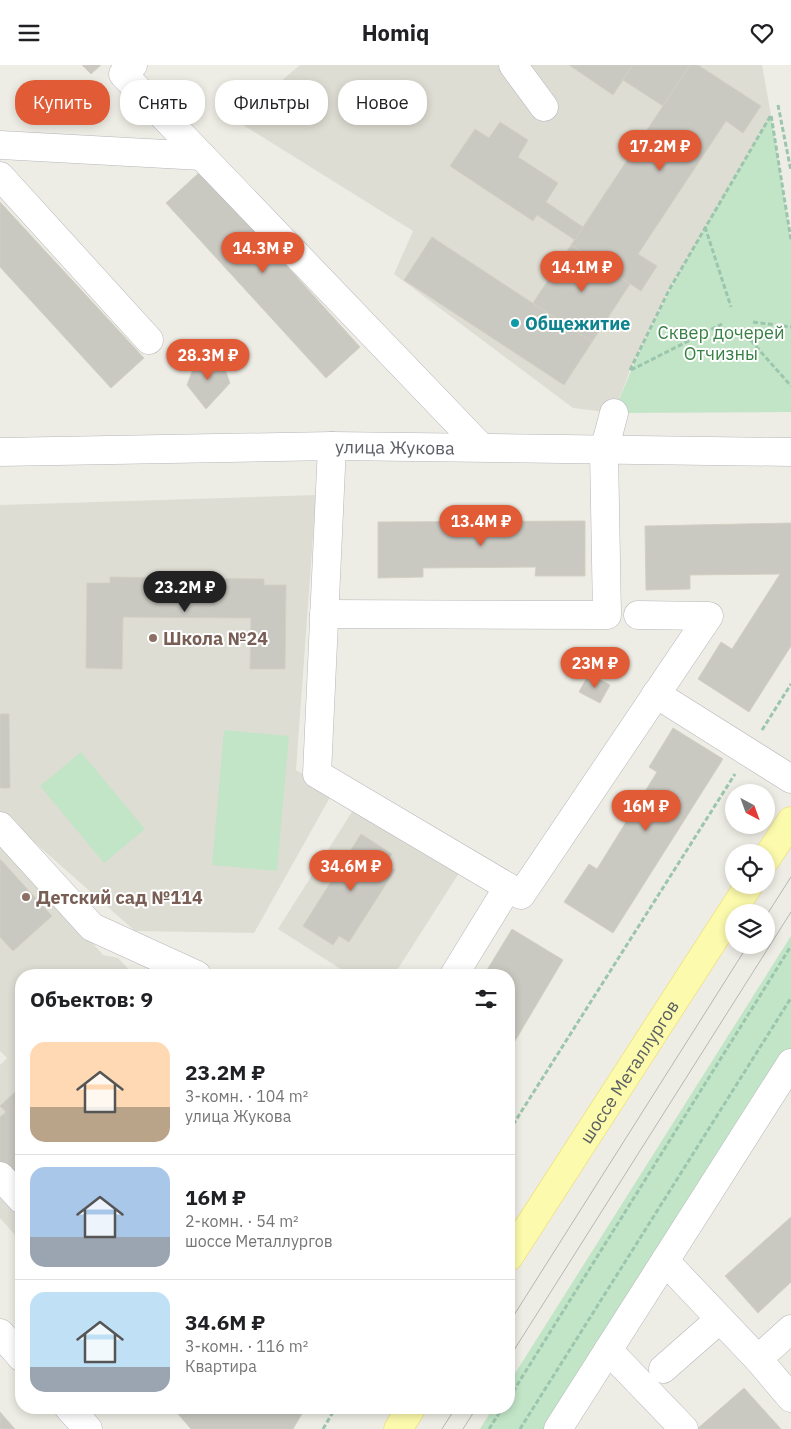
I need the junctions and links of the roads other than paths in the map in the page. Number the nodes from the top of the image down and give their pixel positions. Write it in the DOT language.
graph roads {
  1 [pos="133,65"];
  2 [pos="513,65"];
  3 [pos="544,107"];
  4 [pos="0,145"];
  5 [pos="202,155"];
  6 [pos="0,176"];
  7 [pos="148,340"];
  8 [pos="614,413"];
  9 [pos="332,447"];
  10 [pos="481,447"];
  11 [pos="604,451"];
  12 [pos="0,452"];
  13 [pos="791,452"];
  14 [pos="324,614"];
  15 [pos="638,615"];
  16 [pos="656,694"];
  17 [pos="791,779"];
  18 [pos="791,821"];
  19 [pos="0,826"];
  20 [pos="775,845"];
  21 [pos="508,887"];
  22 [pos="743,894"];
  23 [pos="183,969"];
  24 [pos="458,969"];
  25 [pos="791,1063"];
  26 [pos="791,1092"];
  27 [pos="747,1132"];
  28 [pos="0,1175"];
  29 [pos="15,1192"];
  30 [pos="515,1248"];
  31 [pos="665,1261"];
  32 [pos="720,1319"];
  33 [pos="791,1329"];
  34 [pos="0,1333"];
  35 [pos="15,1350"];
  36 [pos="608,1350"];
  37 [pos="758,1359"];
  38 [pos="663,1369"];
  39 [pos="791,1398"];
  40 [pos="74,1414"];
  41 [pos="408,1414"];
  42 [pos="88,1429"];
  43 [pos="398,1429"];
  44 [pos="558,1429"];
  45 [pos="684,1429"];
  1 -- 5 [label="street"];
  2 -- 3 [label="street"];
  4 -- 5 [label="street"];
  5 -- 10 [label="street"];
  6 -- 7 [label="street"];
  8 -- 11 [label="street"];
  9 -- 10 [label="street, улица Жукова"];
  9 -- 12 [label="street, улица Жукова"];
  9 -- 14 [label="street"];
  10 -- 11 [label="street, улица Жукова"];
  11 -- 13 [label="street, улица Жукова"];
  11 -- 14 [label="street"];
  14 -- 21 [label="street"];
  15 -- 16 [label="street"];
  16 -- 17 [label="street"];
  16 -- 21 [label="street"];
  18 -- 20 [label="main road"];
  19 -- 23 [label="street"];
  21 -- 24 [label="street"];
  22 -- 30 [label="main road, шоссе Металлургов"];
  25 -- 27 [label="street"];
  26 -- 27 [label="street"];
  27 -- 31 [label="street"];
  28 -- 29 [label="street"];
  31 -- 32 [label="street"];
  31 -- 36 [label="street"];
  32 -- 37 [label="street"];
  32 -- 38 [label="street"];
  33 -- 37 [label="street"];
  34 -- 35 [label="street"];
  36 -- 44 [label="street"];
  36 -- 45 [label="street"];
  37 -- 39 [label="street"];
  40 -- 42 [label="street"];
  41 -- 43 [label="main road"];
}
